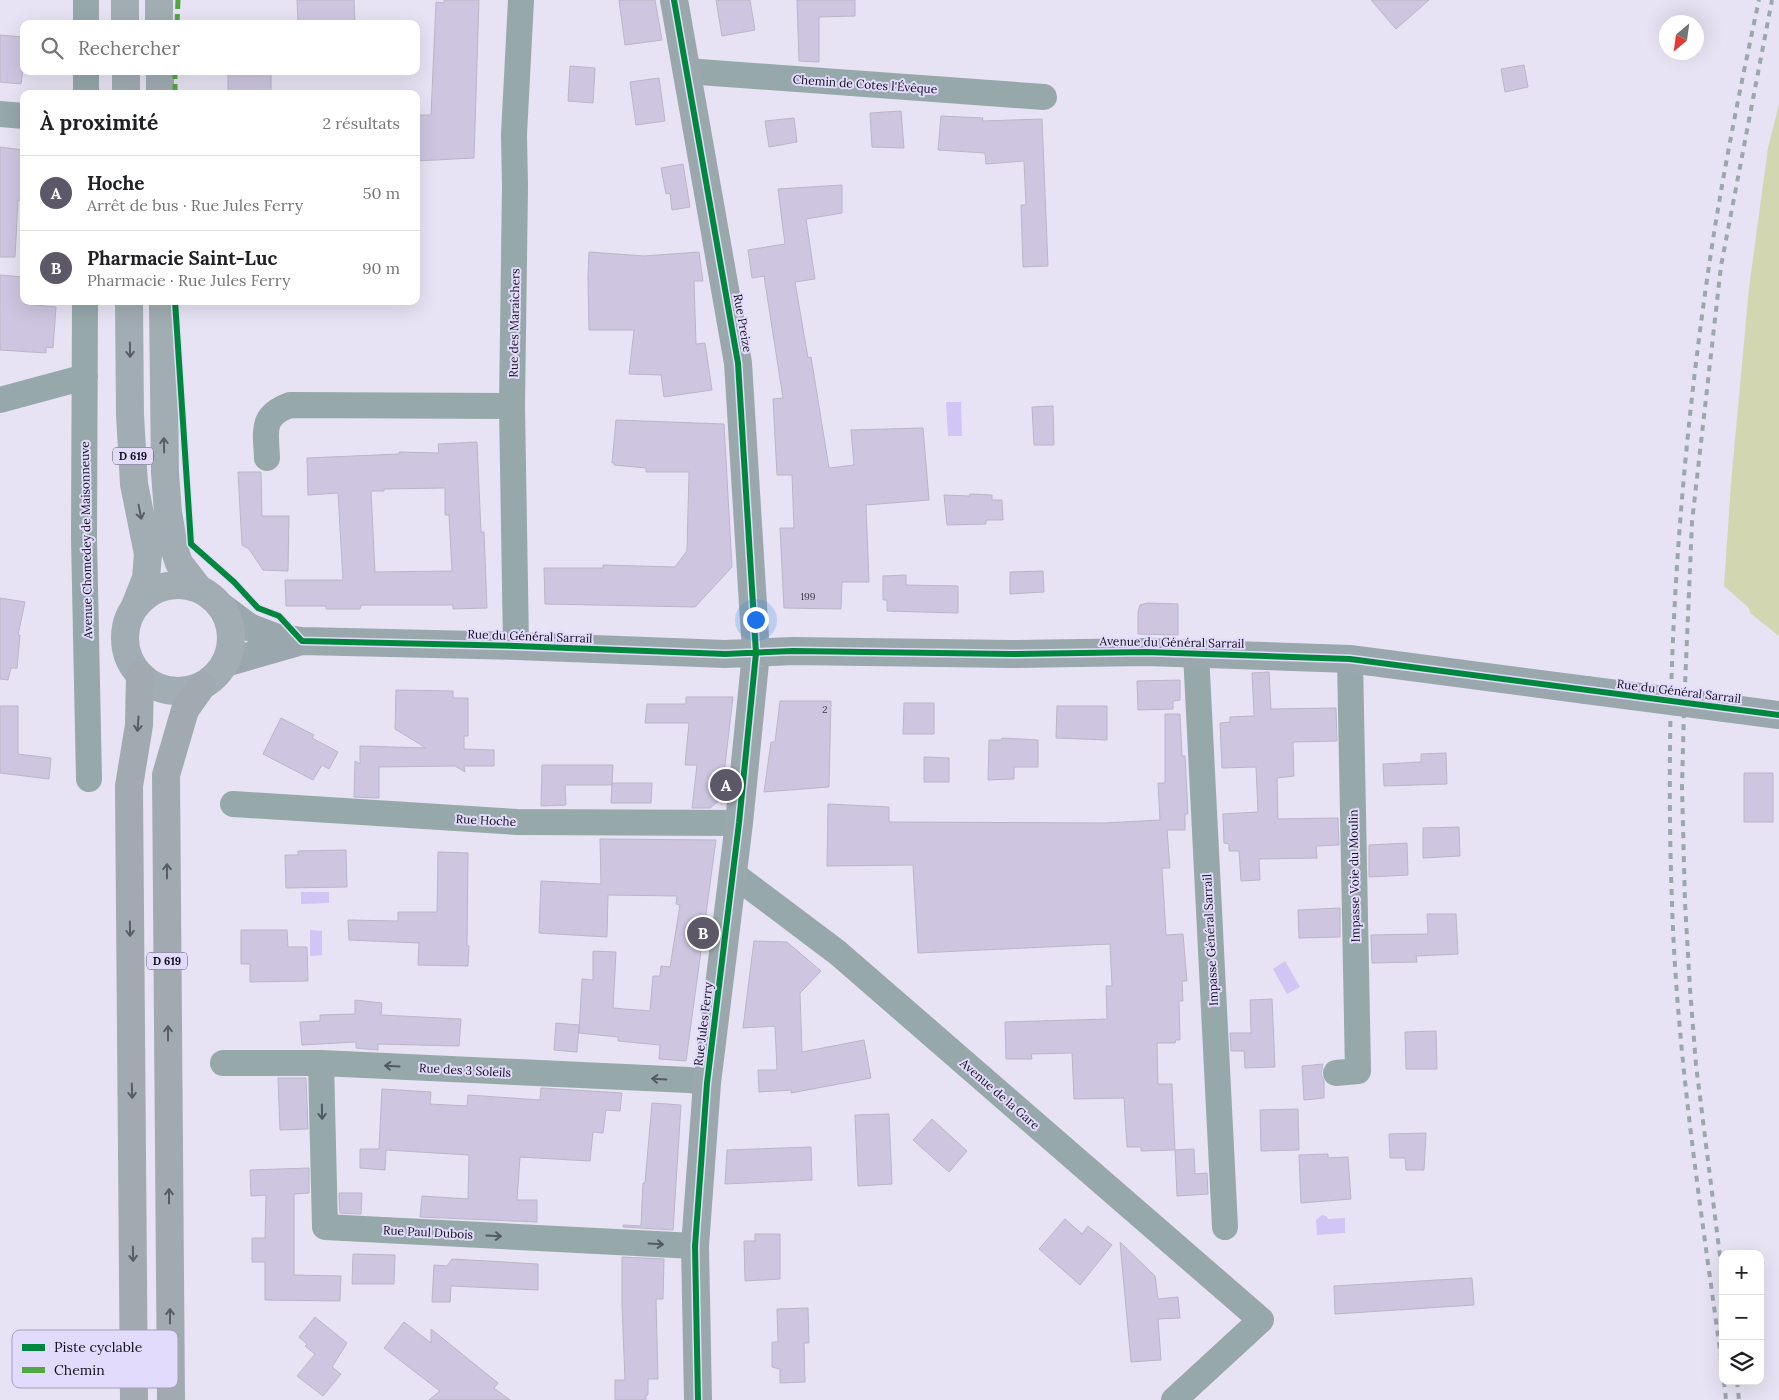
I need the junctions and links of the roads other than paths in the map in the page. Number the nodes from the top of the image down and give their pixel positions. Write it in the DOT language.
graph roads {
  1 [pos="86,0"];
  2 [pos="125,0"];
  3 [pos="159,0"];
  4 [pos="521,0"];
  5 [pos="674,0"];
  6 [pos="86,20"];
  7 [pos="125,20"];
  8 [pos="159,20"];
  9 [pos="686,71"];
  10 [pos="86,75"];
  11 [pos="126,75"];
  12 [pos="160,75"];
  13 [pos="86,90"];
  14 [pos="126,90"];
  15 [pos="160,90"];
  16 [pos="1044,97"];
  17 [pos="0,114"];
  18 [pos="20,116"];
  19 [pos="85,305"];
  20 [pos="129,305"];
  21 [pos="163,305"];
  22 [pos="85,377"];
  23 [pos="0,400"];
  24 [pos="512,406"];
  25 [pos="267,458"];
  26 [pos="200,590"];
  27 [pos="135,606"];
  28 [pos="222,608"];
  29 [pos="302,641"];
  30 [pos="516,646"];
  31 [pos="756,653"];
  32 [pos="1196,653"];
  33 [pos="1350,659"];
  34 [pos="225,663"];
  35 [pos="140,675"];
  36 [pos="202,686"];
  37 [pos="1586,690"];
  38 [pos="1776,714"];
  39 [pos="89,779"];
  40 [pos="233,804"];
  41 [pos="739,823"];
  42 [pos="733,874"];
  43 [pos="223,1062"];
  44 [pos="321,1063"];
  45 [pos="1336,1073"];
  46 [pos="707,1083"];
  47 [pos="1225,1227"];
  48 [pos="694,1246"];
  49 [pos="133,1330"];
  50 [pos="170,1330"];
  51 [pos="698,1400"];
  52 [pos="1174,1400"];
  1 -- 6 [label="street"];
  2 -- 7 [label="main road"];
  3 -- 8 [label="main road"];
  4 -- 24 [label="street, Rue des Maraîchers"];
  5 -- 9 [label="street, Rue Preize"];
  9 -- 16 [label="street, Chemin de Cotes l'Évêque"];
  9 -- 31 [label="street, Rue Preize"];
  10 -- 13 [label="street"];
  11 -- 14 [label="main road"];
  12 -- 15 [label="main road"];
  17 -- 18 [label="street"];
  19 -- 22 [label="street, Avenue Chomedey de Maisonneuve"];
  20 -- 27 [label="main road, D 619, one-way"];
  26 -- 21 [label="main road, D 619, one-way"];
  22 -- 23 [label="street"];
  22 -- 39 [label="street, Avenue Chomedey de Maisonneuve"];
  24 -- 25 [label="street"];
  24 -- 30 [label="street, Rue des Maraîchers"];
  26 -- 27 [label="main road"];
  26 -- 28 [label="main road"];
  27 -- 35 [label="main road"];
  28 -- 29 [label="street, Rue du Général Sarrail"];
  28 -- 34 [label="main road"];
  29 -- 30 [label="street, Rue du Général Sarrail"];
  29 -- 34 [label="street, Rue du Général Sarrail"];
  30 -- 31 [label="street, Rue du Général Sarrail"];
  31 -- 32 [label="street, Avenue du Général Sarrail"];
  31 -- 41 [label="street, Rue Jules Ferry"];
  32 -- 33 [label="street, Avenue du Général Sarrail"];
  32 -- 47 [label="street, Impasse Général Sarrail"];
  33 -- 37 [label="street, Avenue du Général Sarrail"];
  33 -- 45 [label="street, Impasse Voie du Moulin"];
  34 -- 36 [label="main road"];
  35 -- 36 [label="main road"];
  35 -- 49 [label="highway, D 619, one-way"];
  50 -- 36 [label="highway, D 619, one-way"];
  37 -- 38 [label="street, Rue du Général Sarrail, bridge"];
  40 -- 41 [label="street, Rue Hoche"];
  41 -- 42 [label="street, Rue Jules Ferry"];
  42 -- 46 [label="street, Rue Jules Ferry"];
  42 -- 52 [label="street, Avenue de la Gare"];
  43 -- 44 [label="street, Rue des 3 Soleils"];
  46 -- 44 [label="street, Rue des 3 Soleils, one-way"];
  44 -- 48 [label="street, Rue Paul Dubois, one-way"];
  46 -- 48 [label="street, Rue Jules Ferry"];
  48 -- 51 [label="street, Rue Jules Ferry"];
}
